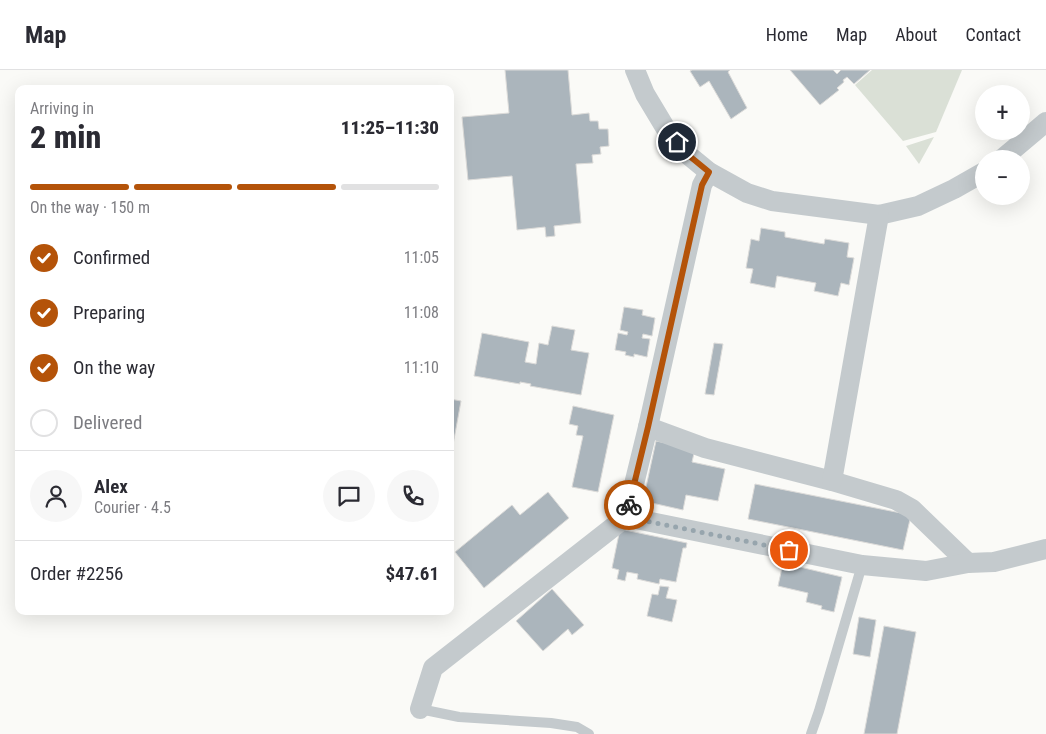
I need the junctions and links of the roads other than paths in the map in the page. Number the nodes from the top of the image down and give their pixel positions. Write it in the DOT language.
graph roads {
  1 [pos="635,70"];
  2 [pos="1046,122"];
  3 [pos="1013,150"];
  4 [pos="709,172"];
  5 [pos="975,177"];
  6 [pos="879,215"];
  7 [pos="648,427"];
  8 [pos="832,481"];
  9 [pos="626,517"];
  10 [pos="1046,548"];
  11 [pos="968,564"];
  12 [pos="862,565"];
  13 [pos="420,709"];
  14 [pos="589,734"];
  15 [pos="811,734"];
  1 -- 4 [label="street"];
  2 -- 3 [label="street"];
  4 -- 6 [label="street"];
  4 -- 7 [label="street"];
  5 -- 6 [label="street"];
  6 -- 8 [label="street"];
  7 -- 8 [label="street"];
  7 -- 9 [label="street"];
  8 -- 11 [label="street"];
  9 -- 12 [label="street"];
  9 -- 13 [label="street"];
  10 -- 11 [label="street"];
  11 -- 12 [label="street"];
  12 -- 15 [label="lane"];
  13 -- 14 [label="lane"];
}
